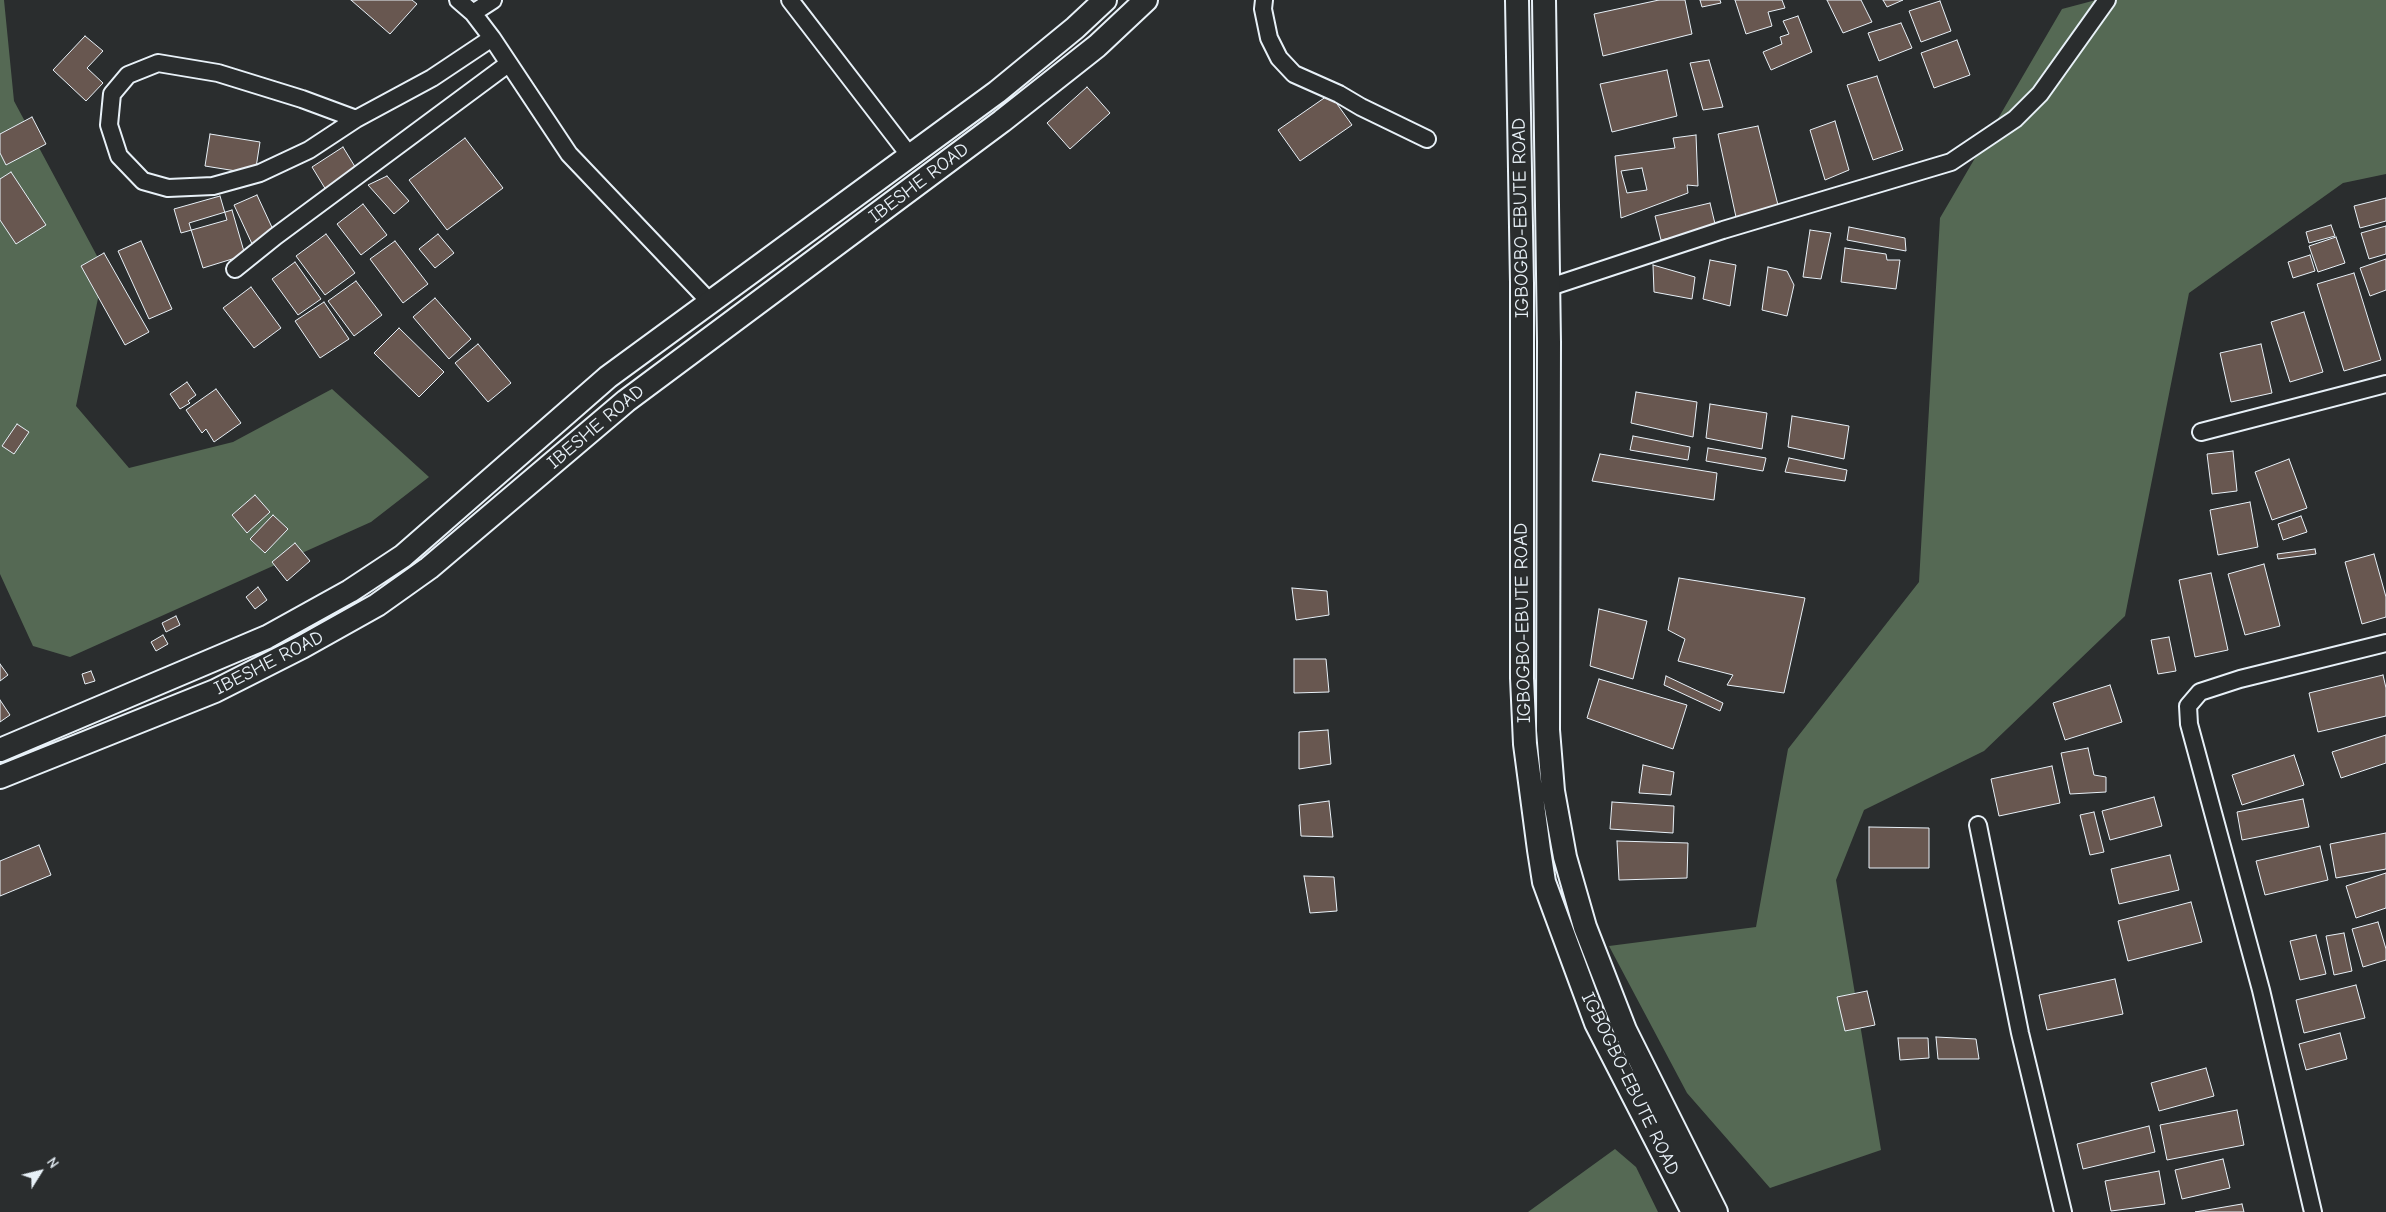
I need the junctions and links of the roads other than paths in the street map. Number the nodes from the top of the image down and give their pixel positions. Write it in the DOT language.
graph roads {
  1 [pos="458,0"];
  2 [pos="493,0"];
  3 [pos="790,0"];
  4 [pos="1105,0"];
  5 [pos="1146,0"];
  6 [pos="1264,0"];
  7 [pos="1517,0"];
  8 [pos="1544,0"];
  9 [pos="2107,0"];
  10 [pos="473,13"];
  11 [pos="492,38"];
  12 [pos="508,64"];
  13 [pos="356,119"];
  14 [pos="1427,139"];
  15 [pos="910,156"];
  16 [pos="235,269"];
  17 [pos="1547,288"];
  18 [pos="710,302"];
  19 [pos="2386,384"];
  20 [pos="2201,432"];
  21 [pos="2386,643"];
  22 [pos="0,750"];
  23 [pos="0,777"];
  24 [pos="1978,825"];
  25 [pos="1693,1212"];
  26 [pos="1716,1212"];
  27 [pos="2063,1212"];
  28 [pos="2313,1212"];
  1 -- 10 [label="street"];
  2 -- 10 [label="street"];
  3 -- 15 [label="street"];
  4 -- 15 [label="main road, IBESHE ROAD"];
  5 -- 23 [label="main road, IBESHE ROAD"];
  6 -- 14 [label="street"];
  7 -- 25 [label="main road, IGBOGBO-EBUTE ROAD"];
  8 -- 17 [label="main road, IGBOGBO-EBUTE ROAD"];
  9 -- 17 [label="street"];
  10 -- 11 [label="street"];
  11 -- 12 [label="street"];
  11 -- 13 [label="street"];
  12 -- 16 [label="street"];
  12 -- 18 [label="street"];
  13 -- 13 [label="street"];
  15 -- 18 [label="main road, IBESHE ROAD"];
  17 -- 26 [label="main road, IGBOGBO-EBUTE ROAD"];
  18 -- 22 [label="main road, IBESHE ROAD"];
  19 -- 20 [label="street"];
  21 -- 28 [label="street"];
  24 -- 27 [label="street"];
}
